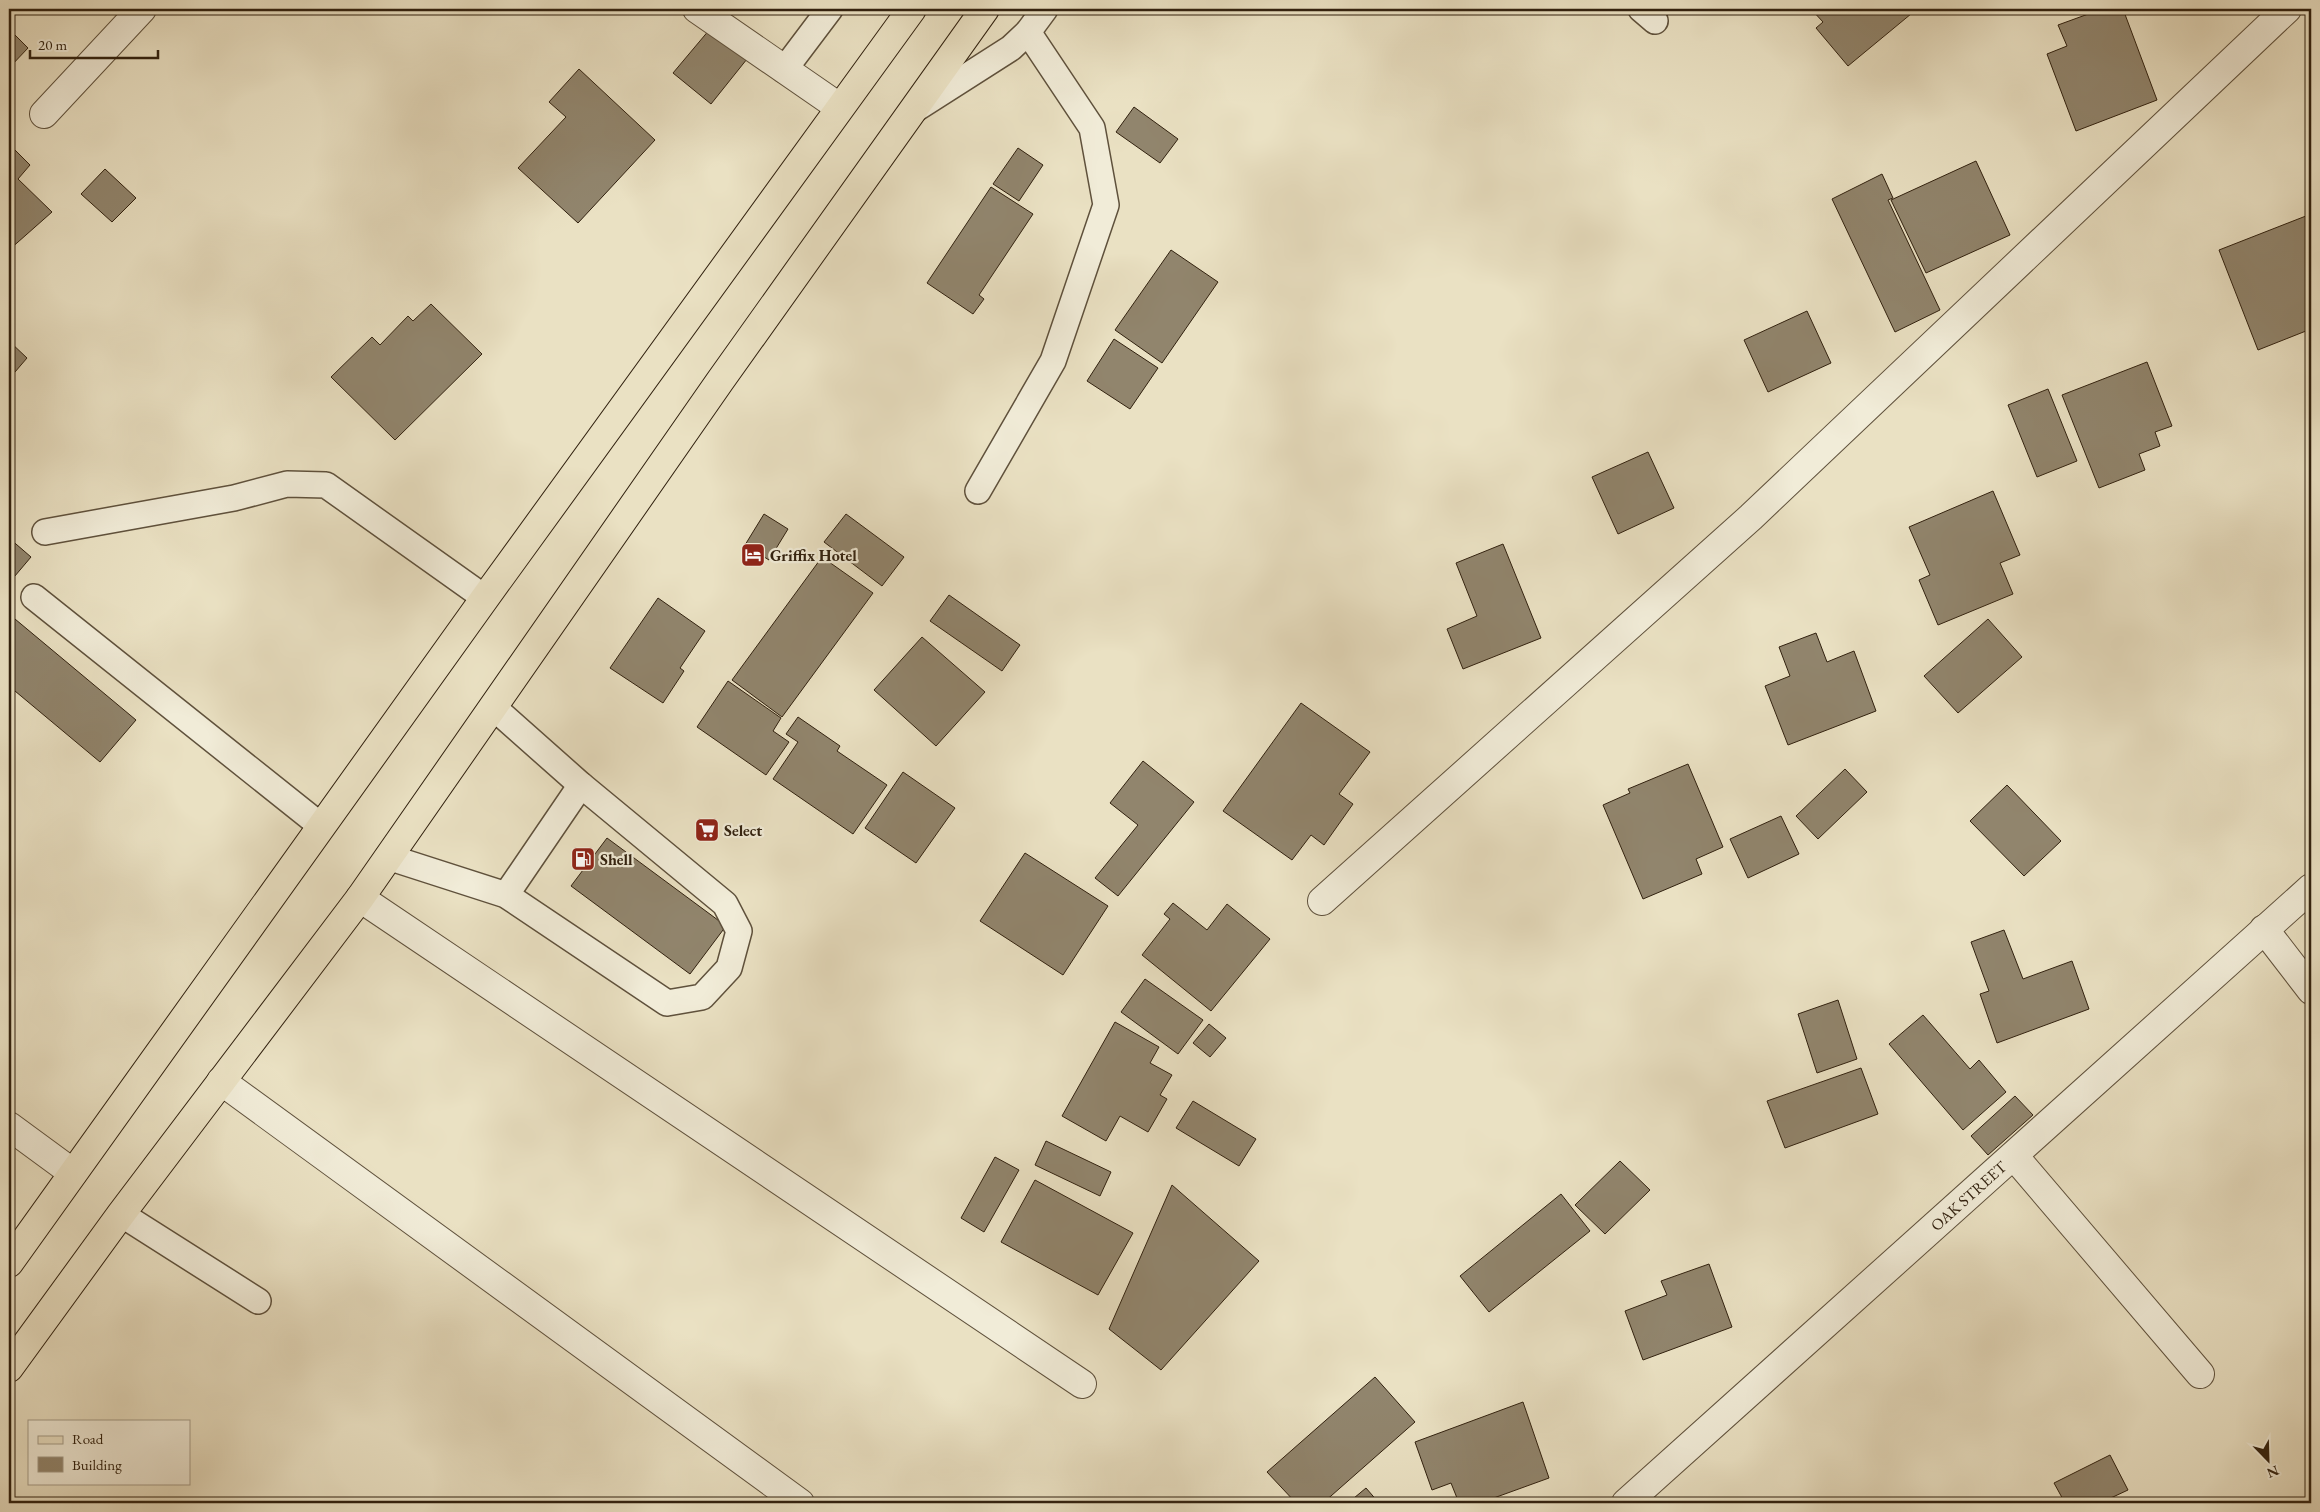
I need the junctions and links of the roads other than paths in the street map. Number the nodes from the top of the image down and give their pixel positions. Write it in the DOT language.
graph roads {
  1 [pos="142,9"];
  2 [pos="697,9"];
  3 [pos="830,9"];
  4 [pos="912,9"];
  5 [pos="985,9"];
  6 [pos="1045,9"];
  7 [pos="2287,9"];
  8 [pos="1028,32"];
  9 [pos="784,70"];
  10 [pos="840,107"];
  11 [pos="912,112"];
  12 [pos="44,114"];
  13 [pos="978,491"];
  14 [pos="45,532"];
  15 [pos="34,597"];
  16 [pos="486,598"];
  17 [pos="493,707"];
  18 [pos="581,785"];
  19 [pos="322,826"];
  20 [pos="388,858"];
  21 [pos="2311,888"];
  22 [pos="506,895"];
  23 [pos="360,898"];
  24 [pos="1322,901"];
  25 [pos="2264,930"];
  26 [pos="2311,990"];
  27 [pos="222,1081"];
  28 [pos="9,1126"];
  29 [pos="2014,1156"];
  30 [pos="73,1173"];
  31 [pos="121,1214"];
  32 [pos="9,1262"];
  33 [pos="258,1301"];
  34 [pos="9,1368"];
  35 [pos="2200,1374"];
  36 [pos="1082,1384"];
  37 [pos="800,1503"];
  38 [pos="1626,1503"];
  1 -- 12 [label="street"];
  2 -- 9 [label="street"];
  3 -- 9 [label="lane"];
  4 -- 10 [label="main road"];
  5 -- 11 [label="main road"];
  6 -- 8 [label="lane"];
  7 -- 24 [label="street"];
  8 -- 11 [label="lane"];
  8 -- 13 [label="lane"];
  9 -- 10 [label="street"];
  10 -- 16 [label="main road"];
  11 -- 17 [label="main road"];
  14 -- 16 [label="lane"];
  15 -- 19 [label="lane"];
  16 -- 19 [label="main road"];
  17 -- 18 [label="lane"];
  17 -- 20 [label="main road"];
  18 -- 22 [label="lane"];
  18 -- 22 [label="lane"];
  19 -- 30 [label="main road"];
  20 -- 22 [label="lane"];
  20 -- 23 [label="main road"];
  21 -- 25 [label="street, OAK STREET"];
  23 -- 27 [label="main road"];
  23 -- 36 [label="street"];
  25 -- 26 [label="street"];
  25 -- 29 [label="street, OAK STREET"];
  27 -- 31 [label="main road"];
  27 -- 37 [label="street"];
  28 -- 30 [label="street"];
  29 -- 35 [label="street"];
  29 -- 38 [label="street, OAK STREET"];
  30 -- 32 [label="main road"];
  31 -- 33 [label="lane"];
  31 -- 34 [label="main road"];
}
